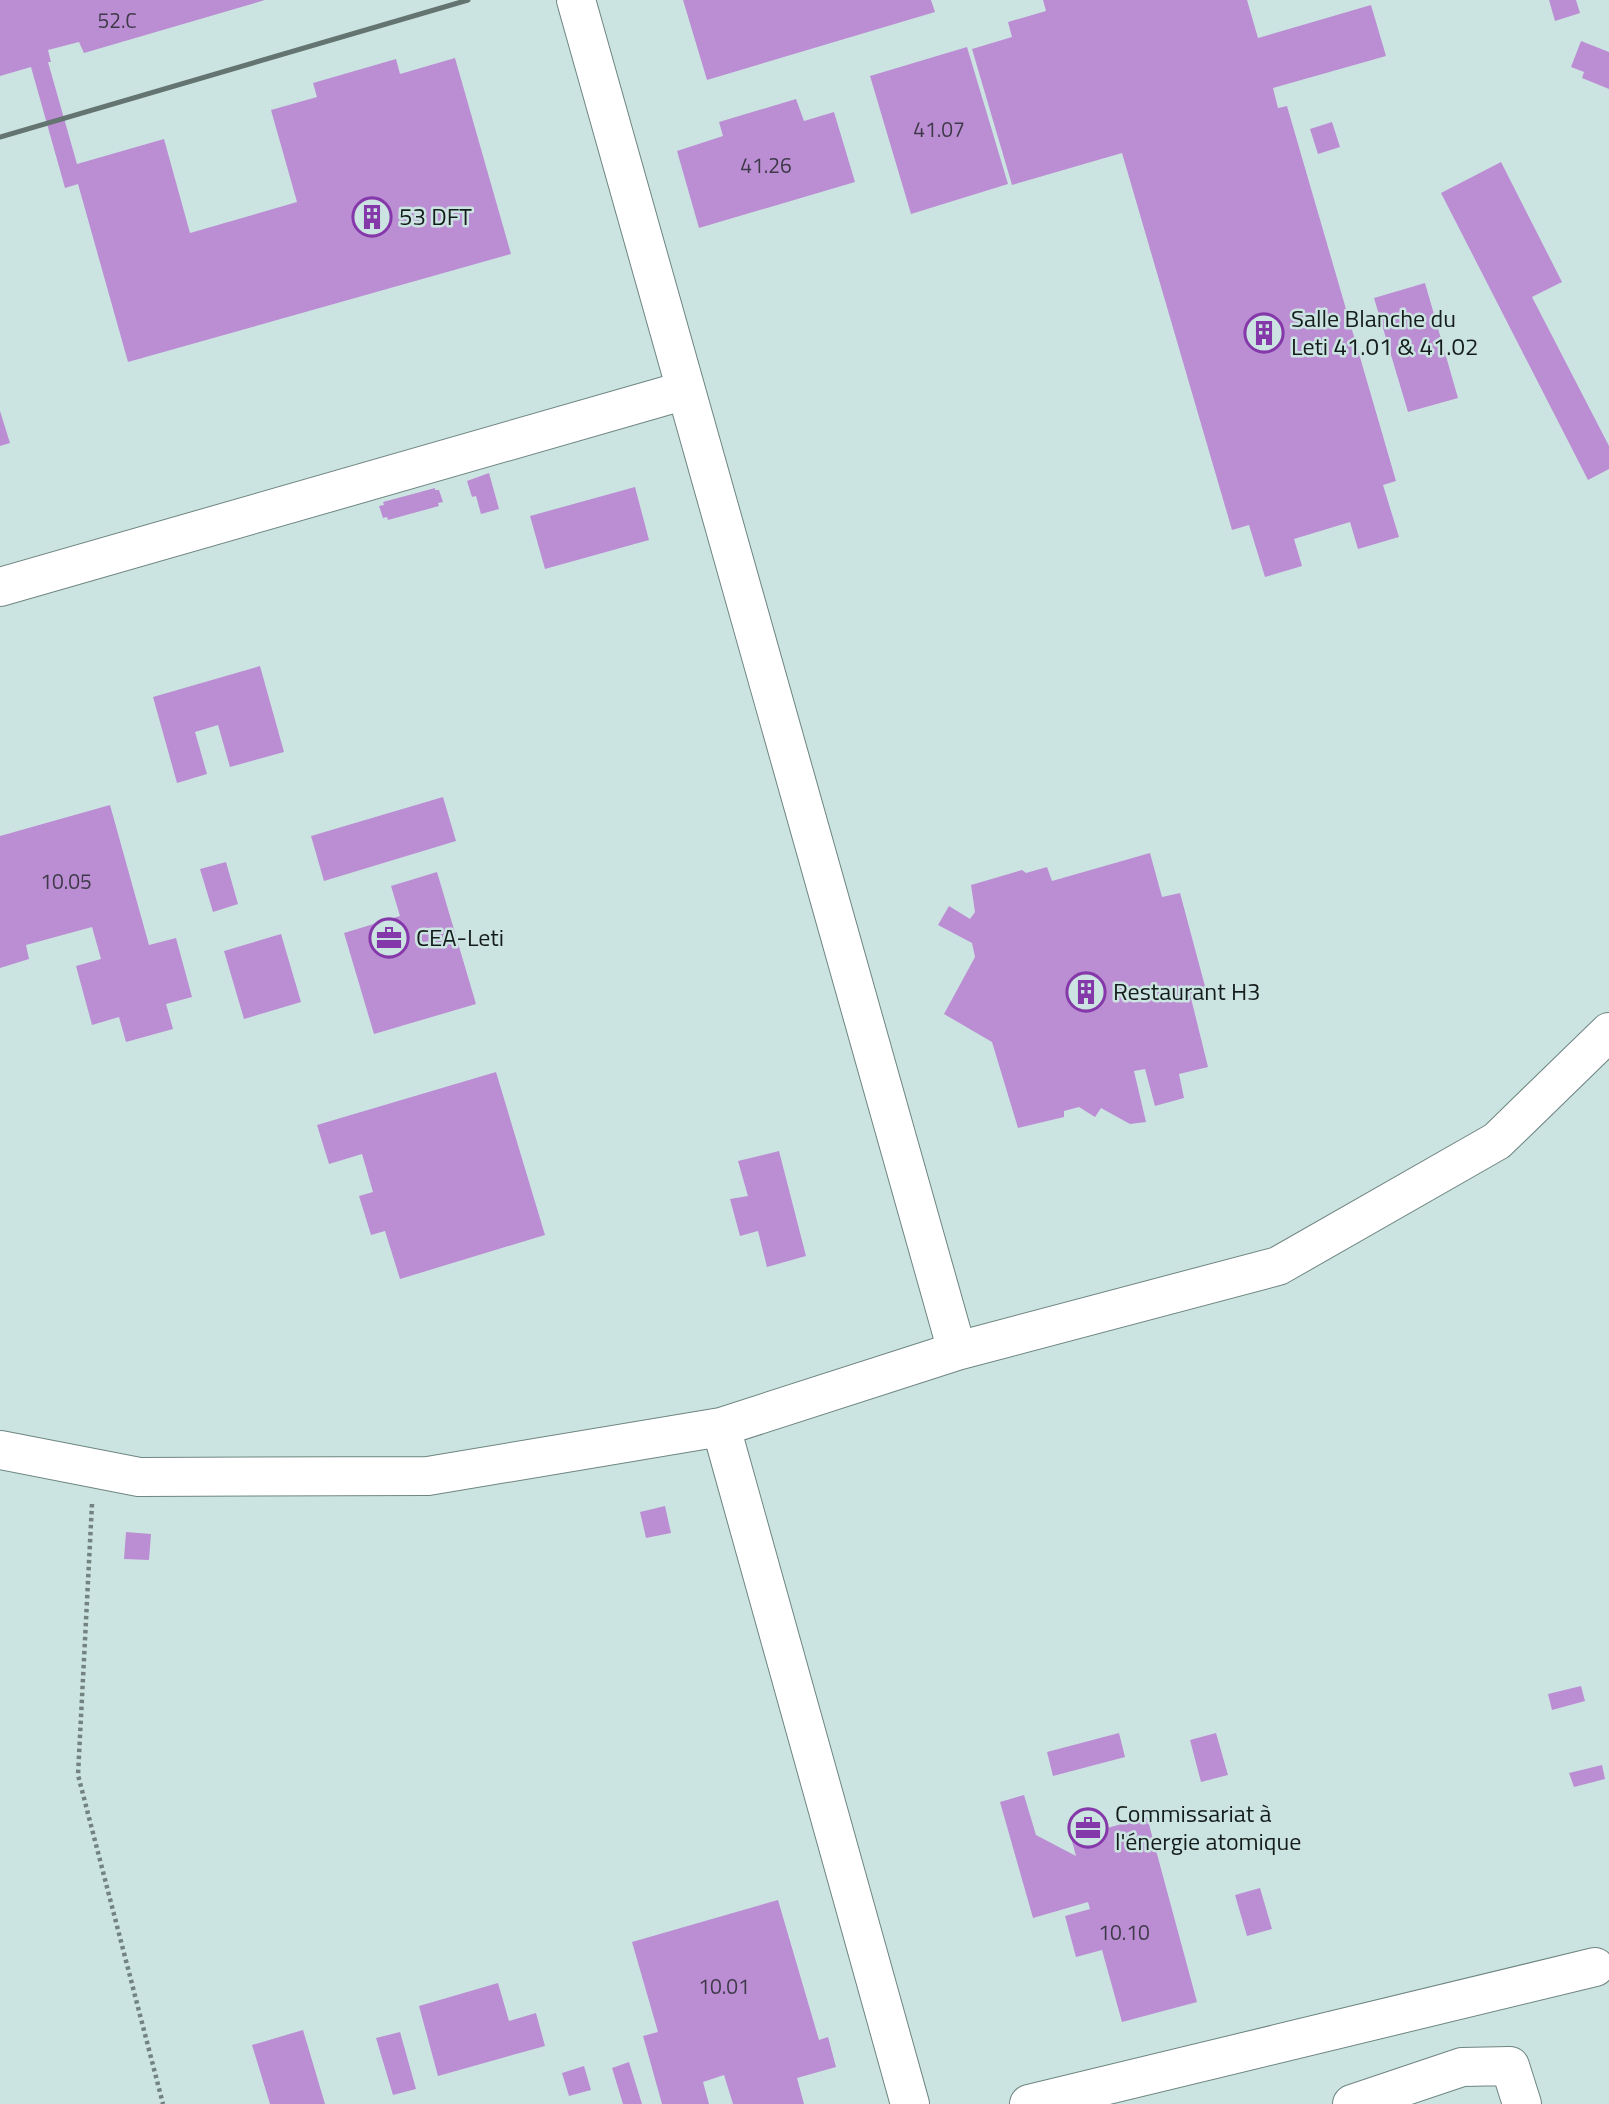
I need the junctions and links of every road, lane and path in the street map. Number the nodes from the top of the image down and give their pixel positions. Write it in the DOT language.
graph roads {
  1 [pos="576,0"];
  2 [pos="686,390"];
  3 [pos="0,587"];
  4 [pos="1609,1032"];
  5 [pos="957,1351"];
  6 [pos="721,1427"];
  7 [pos="0,1450"];
  8 [pos="94,1469"];
  9 [pos="1595,1967"];
  10 [pos="163,2104"];
  11 [pos="910,2104"];
  12 [pos="1029,2104"];
  13 [pos="1352,2104"];
  14 [pos="1521,2104"];
  1 -- 2 [label="lane"];
  2 -- 3 [label="lane"];
  2 -- 5 [label="lane"];
  4 -- 5 [label="lane"];
  5 -- 6 [label="lane"];
  6 -- 8 [label="lane"];
  6 -- 11 [label="lane"];
  7 -- 8 [label="lane"];
  8 -- 10 [label="path"];
  9 -- 12 [label="lane"];
  13 -- 14 [label="lane"];
}
